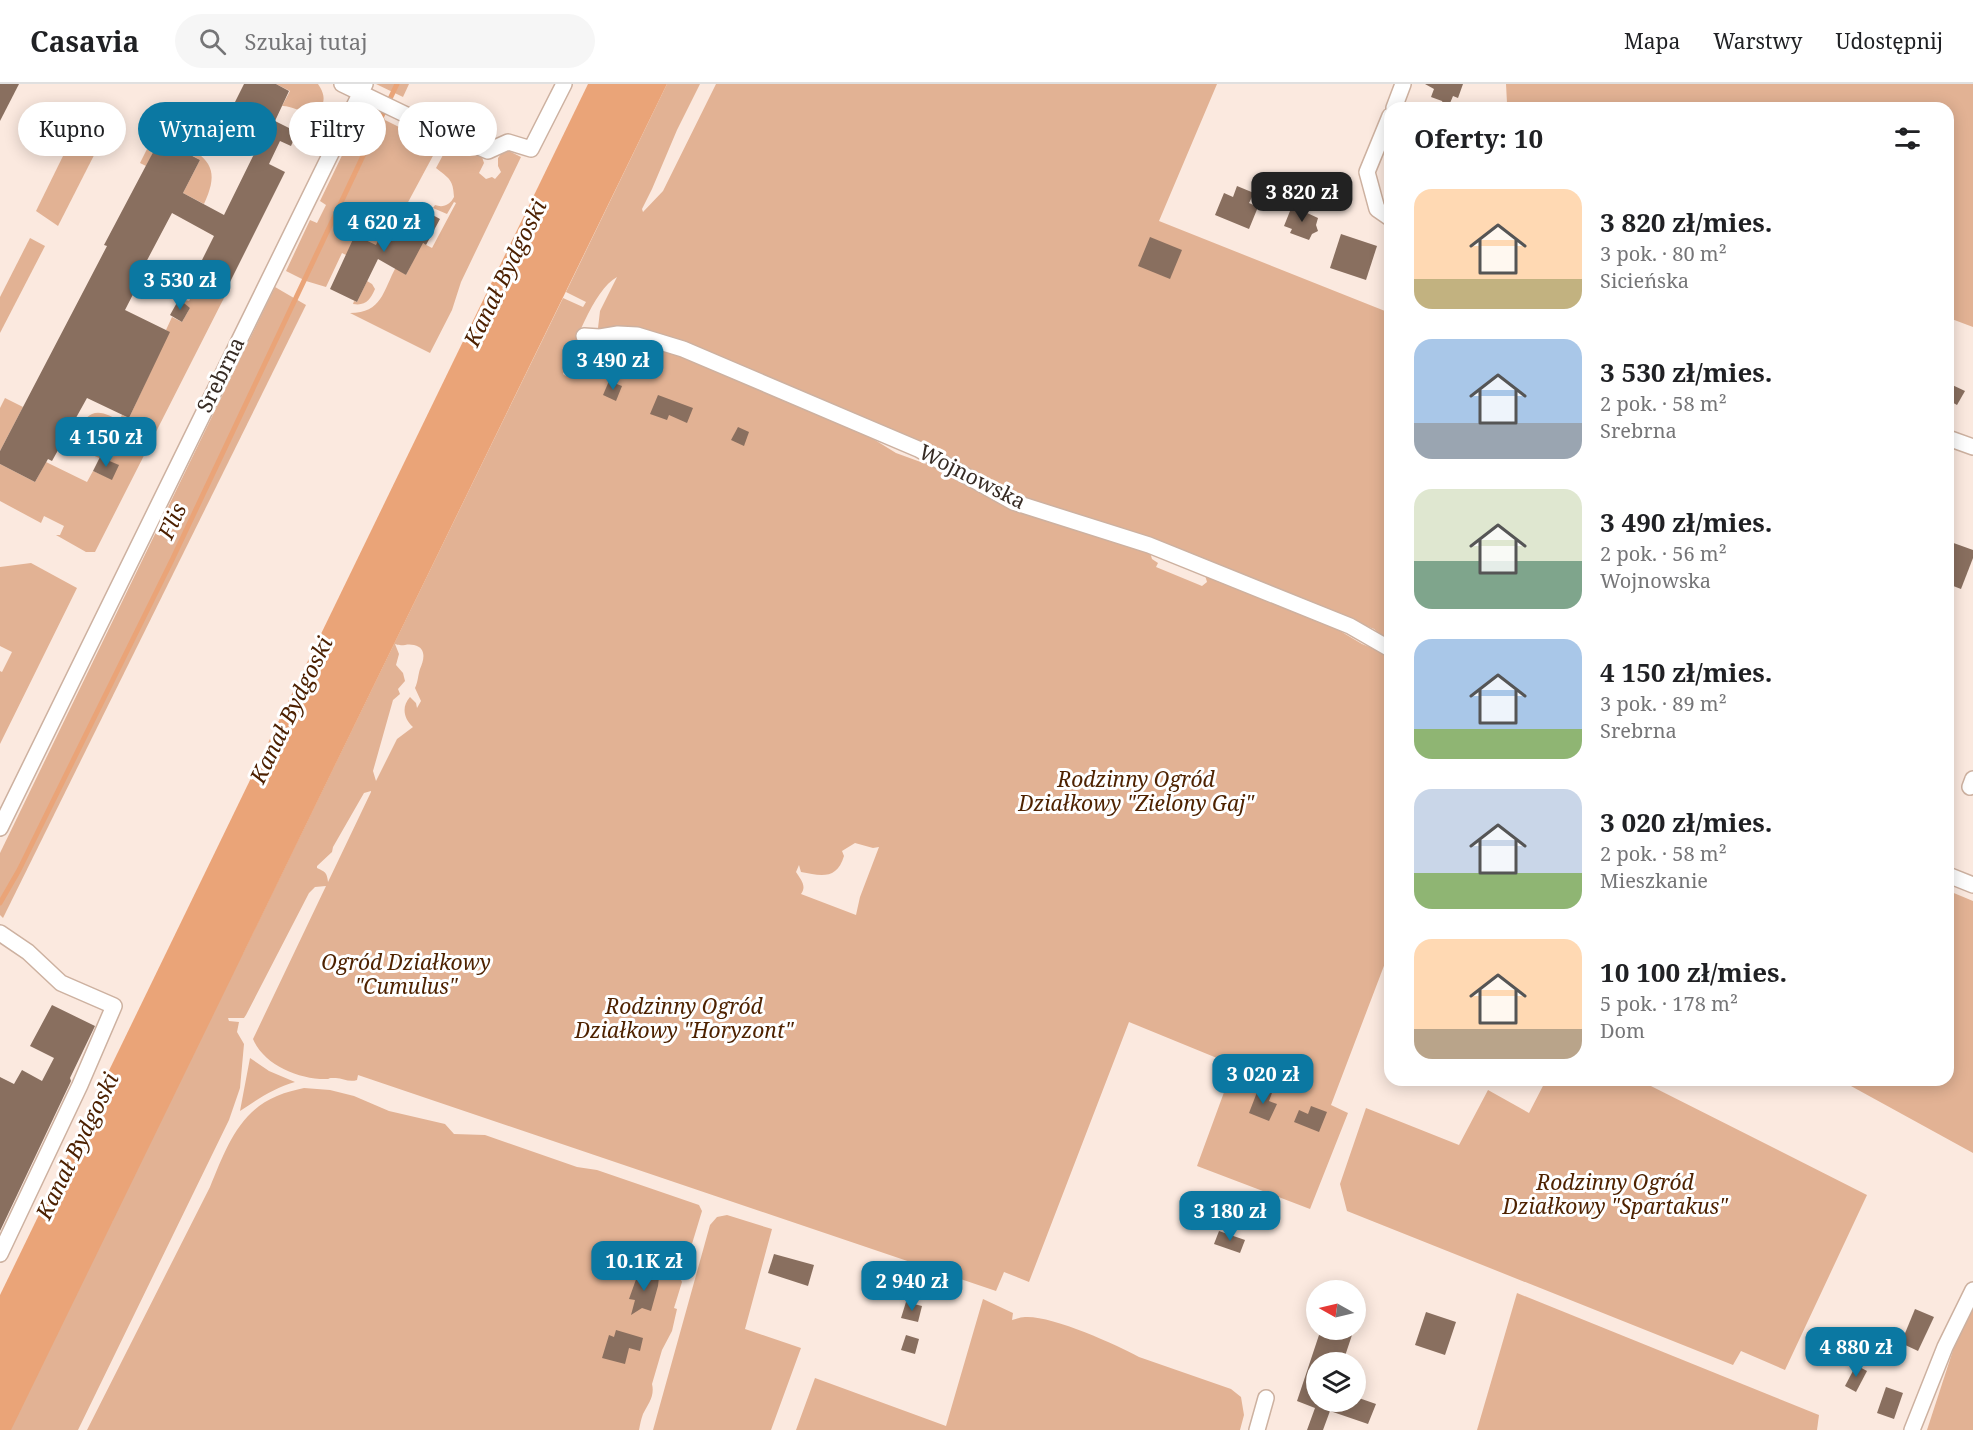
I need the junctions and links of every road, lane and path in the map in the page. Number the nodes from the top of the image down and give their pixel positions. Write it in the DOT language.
graph roads {
  1 [pos="342,84"];
  2 [pos="564,84"];
  3 [pos="1404,84"];
  4 [pos="363,89"];
  5 [pos="1396,102"];
  6 [pos="1384,131"];
  7 [pos="1384,214"];
  8 [pos="584,336"];
  9 [pos="1954,440"];
  10 [pos="1973,447"];
  11 [pos="1384,646"];
  12 [pos="0,828"];
  13 [pos="1954,877"];
  14 [pos="1973,885"];
  15 [pos="0,933"];
  16 [pos="0,1254"];
  17 [pos="1973,1290"];
  18 [pos="1266,1398"];
  19 [pos="1257,1430"];
  20 [pos="1912,1430"];
  1 -- 4 [label="street"];
  2 -- 4 [label="street"];
  3 -- 5 [label="street"];
  4 -- 12 [label="street, Srebrna"];
  6 -- 7 [label="street"];
  8 -- 11 [label="street, Wojnowska"];
  9 -- 10 [label="street"];
  13 -- 14 [label="street"];
  15 -- 16 [label="street"];
  17 -- 20 [label="street"];
  18 -- 19 [label="street"];
}
